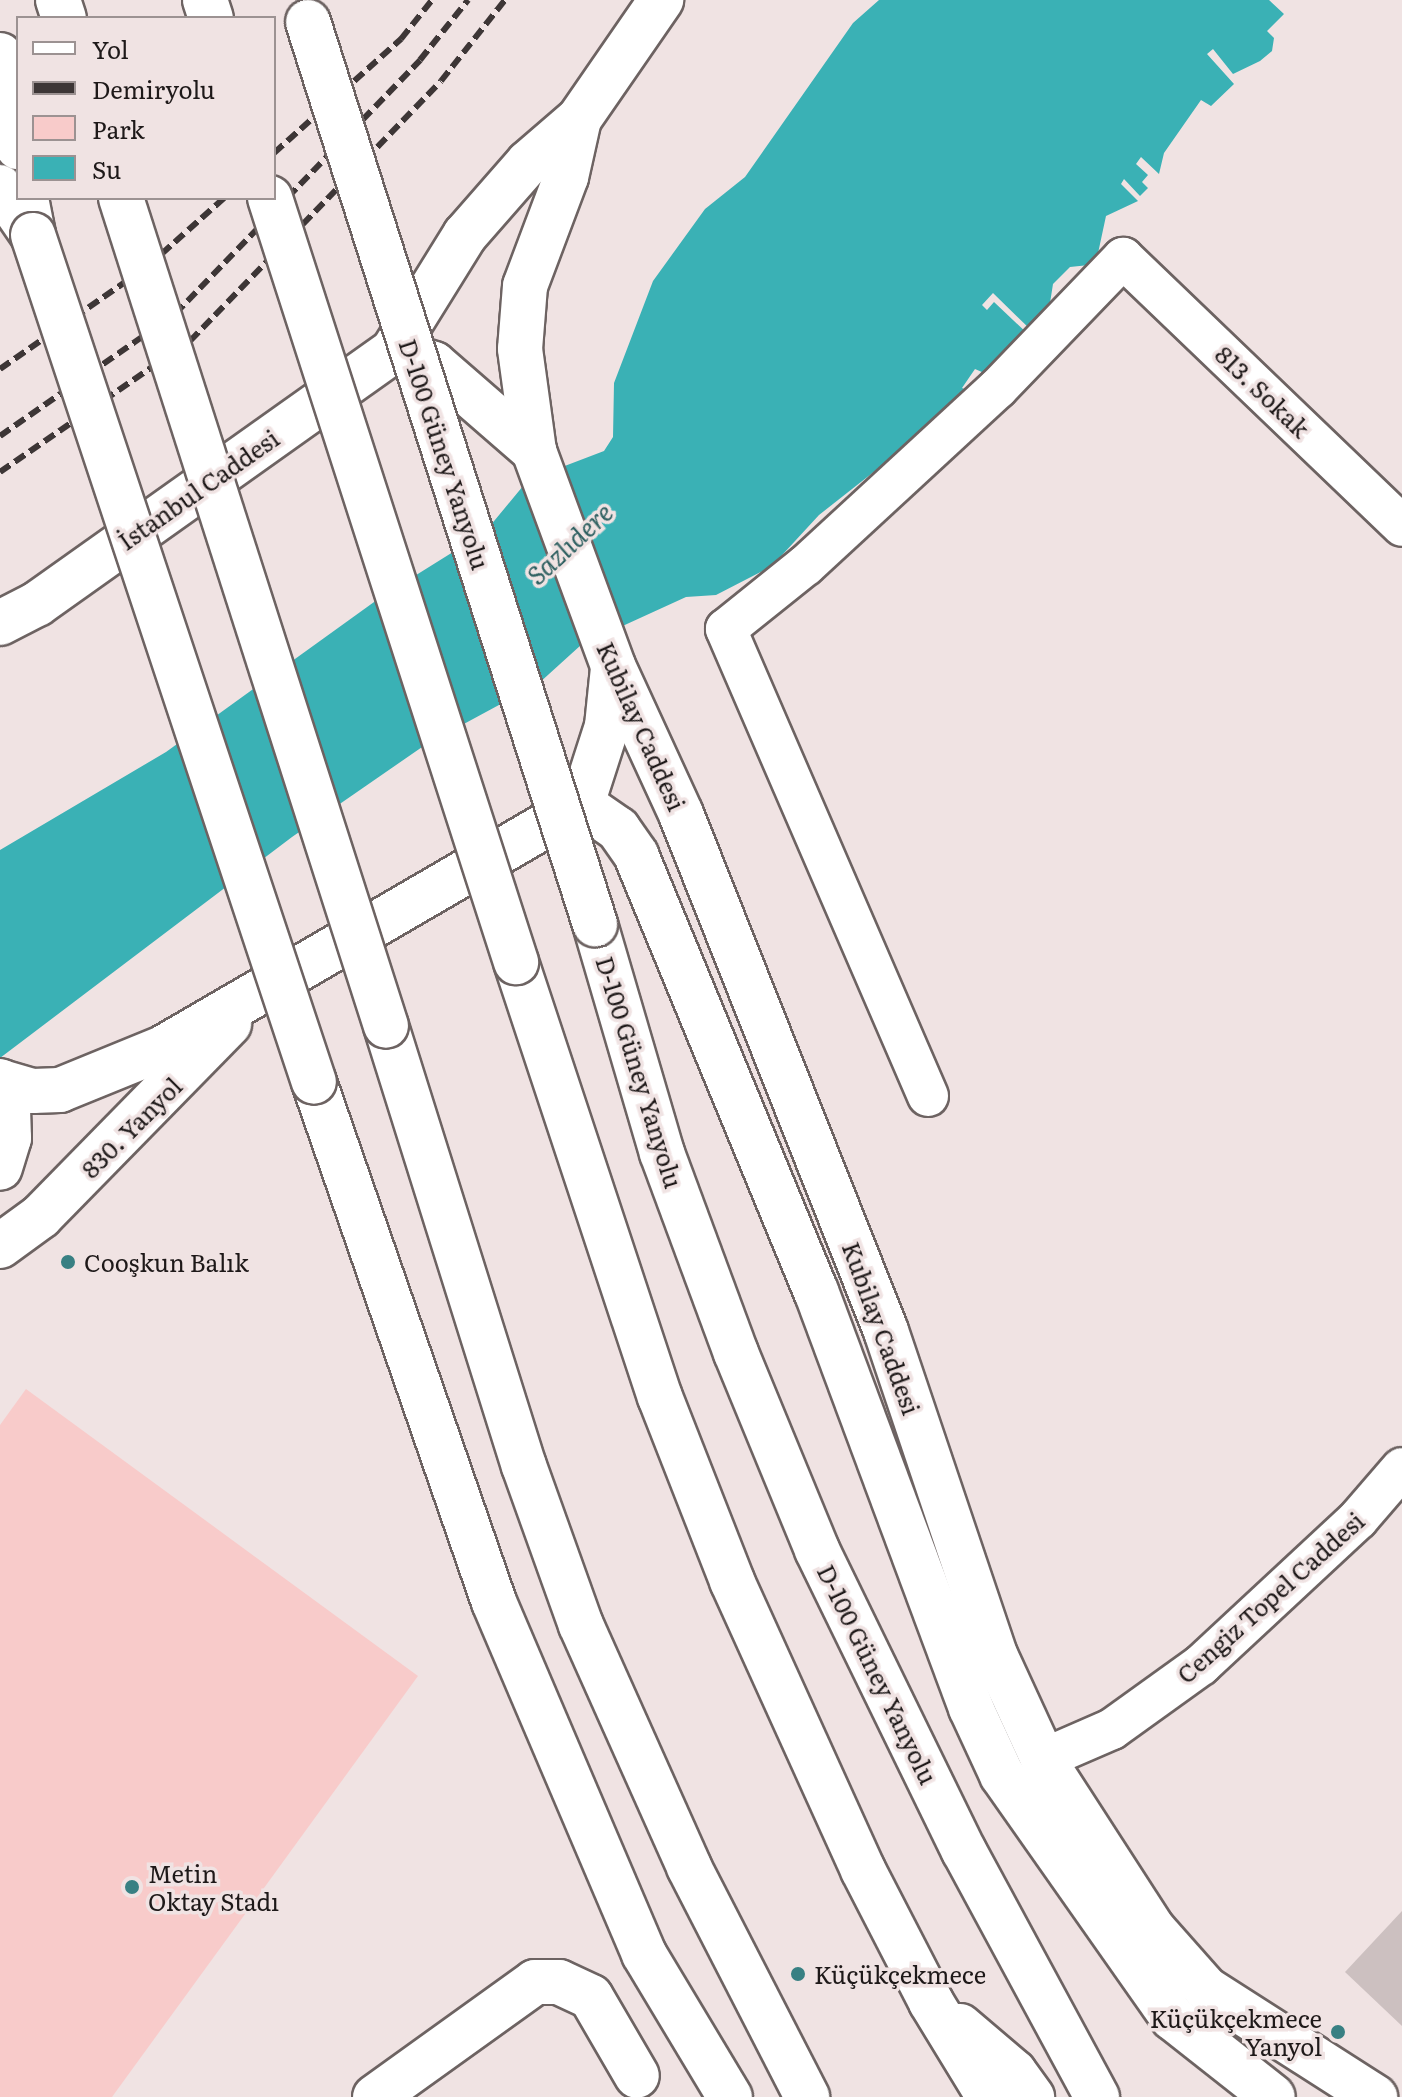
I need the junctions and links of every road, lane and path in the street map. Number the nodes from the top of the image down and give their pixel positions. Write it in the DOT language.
graph roads {
  1 [pos="661,0"];
  2 [pos="305,11"];
  3 [pos="0,55"];
  4 [pos="579,119"];
  5 [pos="16,137"];
  6 [pos="0,146"];
  7 [pos="0,187"];
  8 [pos="16,187"];
  9 [pos="122,200"];
  10 [pos="271,200"];
  11 [pos="24,207"];
  12 [pos="393,351"];
  13 [pos="534,451"];
  14 [pos="1402,526"];
  15 [pos="19,613"];
  16 [pos="0,640"];
  17 [pos="613,666"];
  18 [pos="582,804"];
  19 [pos="252,999"];
  20 [pos="0,1082"];
  21 [pos="928,1096"];
  22 [pos="0,1168"];
  23 [pos="0,1246"];
  24 [pos="1402,1468"];
  25 [pos="1043,1759"];
  26 [pos="931,2002"];
  27 [pos="637,2076"];
  28 [pos="375,2097"];
  29 [pos="730,2097"];
  30 [pos="807,2097"];
  31 [pos="989,2097"];
  32 [pos="1032,2097"];
  33 [pos="1097,2097"];
  34 [pos="1273,2097"];
  35 [pos="1375,2097"];
  1 -- 4 [label="main road"];
  2 -- 33 [label="main road, D-100 Güney Yanyolu, bridge"];
  3 -- 5 [label="main road"];
  4 -- 12 [label="main road"];
  4 -- 13 [label="main road, Kubilay Caddesi"];
  6 -- 8 [label="main road"];
  7 -- 11 [label="main road"];
  9 -- 30 [label="main road, bridge"];
  10 -- 26 [label="main road, bridge"];
  11 -- 29 [label="main road, bridge"];
  12 -- 13 [label="main road"];
  12 -- 15 [label="main road, İstanbul Caddesi"];
  13 -- 17 [label="main road, Kubilay Caddesi"];
  14 -- 21 [label="street, 813. Sokak"];
  15 -- 16 [label="main road, İstanbul Caddesi"];
  17 -- 18 [label="main road"];
  17 -- 25 [label="main road, Kubilay Caddesi"];
  18 -- 19 [label="main road"];
  18 -- 34 [label="main road, Kubilay Caddesi"];
  19 -- 20 [label="main road"];
  19 -- 23 [label="main road, 830. Yanyol"];
  20 -- 22 [label="main road"];
  24 -- 25 [label="street, Cengiz Topel Caddesi"];
  25 -- 35 [label="main road, Kubilay Caddesi"];
  26 -- 31 [label="main road"];
  26 -- 32 [label="main road"];
  27 -- 28 [label="main road"];
}
